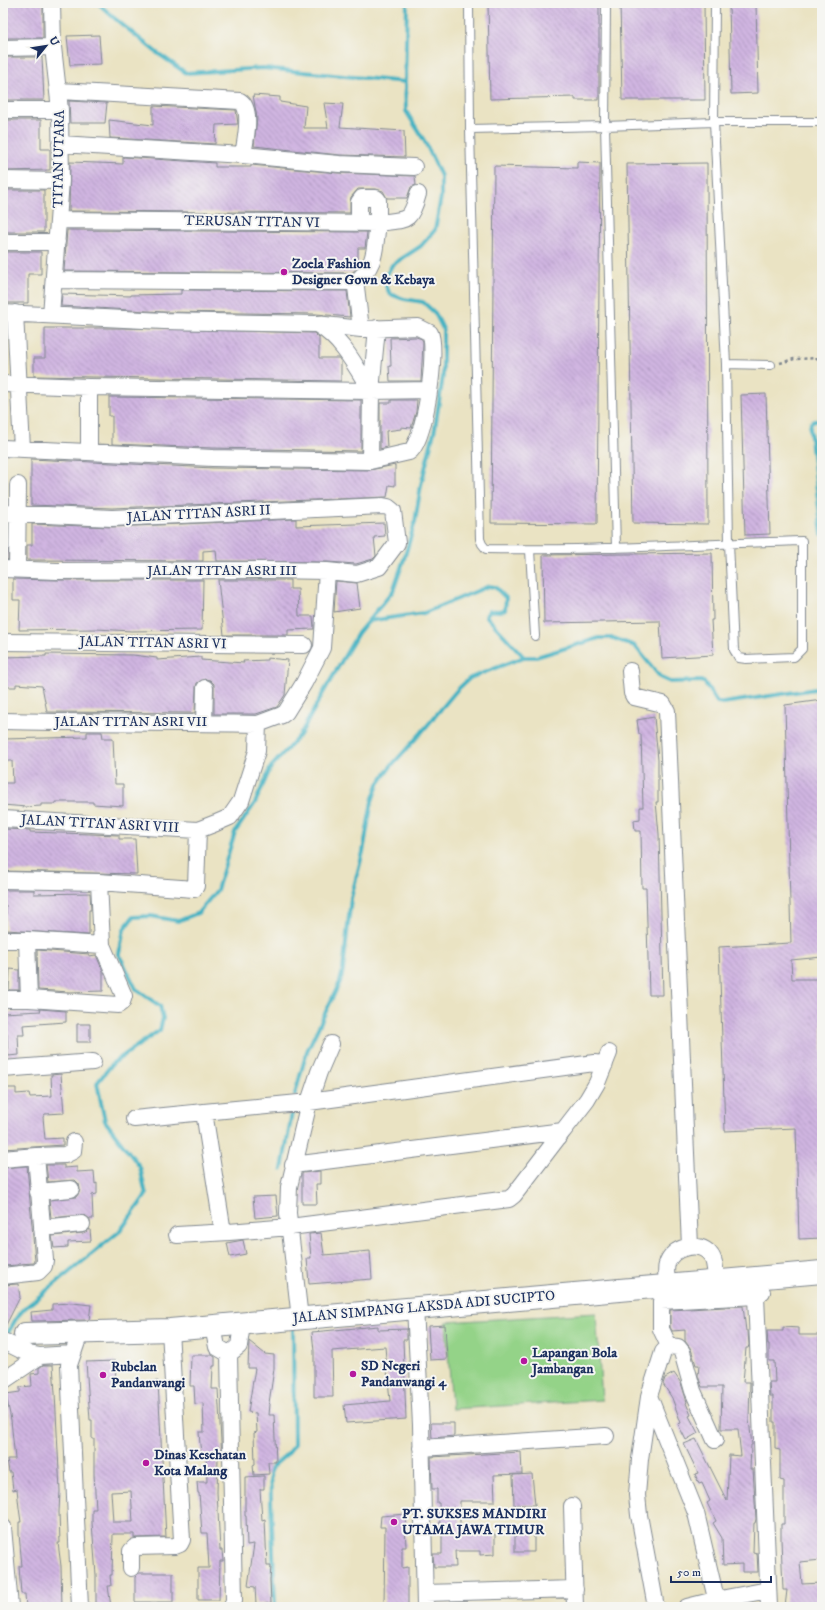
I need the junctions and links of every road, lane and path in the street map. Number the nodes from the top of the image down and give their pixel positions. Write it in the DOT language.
graph roads {
  1 [pos="52,3"];
  2 [pos="469,3"];
  3 [pos="606,3"];
  4 [pos="714,3"];
  5 [pos="53,47"];
  6 [pos="3,48"];
  7 [pos="59,91"];
  8 [pos="3,110"];
  9 [pos="60,110"];
  10 [pos="714,122"];
  11 [pos="822,122"];
  12 [pos="605,126"];
  13 [pos="470,129"];
  14 [pos="60,144"];
  15 [pos="243,155"];
  16 [pos="414,167"];
  17 [pos="3,180"];
  18 [pos="61,181"];
  19 [pos="418,194"];
  20 [pos="58,220"];
  21 [pos="359,223"];
  22 [pos="378,223"];
  23 [pos="3,242"];
  24 [pos="57,242"];
  25 [pos="54,280"];
  26 [pos="354,283"];
  27 [pos="9,313"];
  28 [pos="51,315"];
  29 [pos="316,324"];
  30 [pos="361,328"];
  31 [pos="377,328"];
  32 [pos="10,354"];
  33 [pos="822,358"];
  34 [pos="726,364"];
  35 [pos="772,365"];
  36 [pos="11,384"];
  37 [pos="89,387"];
  38 [pos="429,390"];
  39 [pos="371,391"];
  40 [pos="3,448"];
  41 [pos="22,449"];
  42 [pos="89,452"];
  43 [pos="370,462"];
  44 [pos="18,485"];
  45 [pos="393,511"];
  46 [pos="10,514"];
  47 [pos="729,543"];
  48 [pos="616,548"];
  49 [pos="530,550"];
  50 [pos="10,569"];
  51 [pos="327,571"];
  52 [pos="535,636"];
  53 [pos="3,642"];
  54 [pos="304,645"];
  55 [pos="630,671"];
  56 [pos="206,688"];
  57 [pos="3,721"];
  58 [pos="204,722"];
  59 [pos="258,724"];
  60 [pos="3,819"];
  61 [pos="198,830"];
  62 [pos="3,880"];
  63 [pos="99,882"];
  64 [pos="3,940"];
  65 [pos="28,940"];
  66 [pos="102,945"];
  67 [pos="3,999"];
  68 [pos="29,999"];
  69 [pos="331,1044"];
  70 [pos="92,1062"];
  71 [pos="3,1069"];
  72 [pos="309,1102"];
  73 [pos="204,1112"];
  74 [pos="134,1119"];
  75 [pos="563,1131"];
  76 [pos="74,1142"];
  77 [pos="36,1156"];
  78 [pos="3,1159"];
  79 [pos="293,1165"];
  80 [pos="71,1189"];
  81 [pos="38,1192"];
  82 [pos="82,1224"];
  83 [pos="290,1227"];
  84 [pos="42,1228"];
  85 [pos="229,1232"];
  86 [pos="177,1235"];
  87 [pos="690,1246"];
  88 [pos="822,1272"];
  89 [pos="3,1276"];
  90 [pos="716,1281"];
  91 [pos="756,1284"];
  92 [pos="663,1291"];
  93 [pos="415,1307"];
  94 [pos="300,1319"];
  95 [pos="242,1324"];
  96 [pos="214,1326"];
  97 [pos="170,1330"];
  98 [pos="32,1333"];
  99 [pos="80,1333"];
  100 [pos="3,1341"];
  101 [pos="669,1346"];
  102 [pos="72,1354"];
  103 [pos="229,1354"];
  104 [pos="34,1355"];
  105 [pos="3,1381"];
  106 [pos="649,1396"];
  107 [pos="606,1436"];
  108 [pos="715,1440"];
  109 [pos="421,1448"];
  110 [pos="572,1506"];
  111 [pos="3,1527"];
  112 [pos="131,1568"];
  113 [pos="575,1589"];
  114 [pos="768,1590"];
  115 [pos="425,1600"];
  116 [pos="716,1603"];
  117 [pos="10,1607"];
  118 [pos="80,1607"];
  119 [pos="232,1607"];
  120 [pos="575,1607"];
  121 [pos="656,1607"];
  122 [pos="687,1607"];
  123 [pos="769,1607"];
  1 -- 5 [label="street, TITAN UTARA"];
  2 -- 13 [label="lane"];
  3 -- 12 [label="lane"];
  4 -- 10 [label="lane"];
  5 -- 6 [label="street"];
  5 -- 7 [label="street, TITAN UTARA"];
  7 -- 9 [label="street, TITAN UTARA"];
  7 -- 15 [label="street"];
  8 -- 9 [label="street"];
  9 -- 14 [label="street, TITAN UTARA"];
  10 -- 11 [label="lane"];
  10 -- 12 [label="lane"];
  10 -- 34 [label="lane"];
  12 -- 13 [label="lane"];
  12 -- 48 [label="lane"];
  13 -- 49 [label="lane"];
  14 -- 15 [label="street"];
  14 -- 18 [label="street, TITAN UTARA"];
  15 -- 16 [label="street"];
  17 -- 18 [label="street"];
  18 -- 20 [label="street, TITAN UTARA"];
  19 -- 22 [label="street, TERUSAN TITAN VI"];
  20 -- 21 [label="street, TERUSAN TITAN VI"];
  20 -- 24 [label="street, TITAN UTARA"];
  21 -- 22 [label="street, TERUSAN TITAN VI"];
  21 -- 22 [label="street"];
  22 -- 26 [label="street"];
  23 -- 24 [label="street"];
  24 -- 25 [label="street, TITAN UTARA"];
  25 -- 26 [label="street"];
  25 -- 28 [label="street, TITAN UTARA"];
  26 -- 30 [label="street"];
  27 -- 28 [label="street"];
  27 -- 32 [label="street"];
  28 -- 29 [label="street"];
  29 -- 30 [label="street"];
  29 -- 39 [label="street"];
  30 -- 31 [label="street"];
  31 -- 38 [label="street"];
  31 -- 39 [label="street"];
  32 -- 36 [label="street"];
  33 -- 35 [label="path"];
  34 -- 35 [label="lane"];
  34 -- 47 [label="lane"];
  36 -- 37 [label="street"];
  36 -- 41 [label="street"];
  37 -- 39 [label="street"];
  37 -- 42 [label="street"];
  38 -- 39 [label="street"];
  38 -- 43 [label="street"];
  39 -- 43 [label="street"];
  40 -- 41 [label="street"];
  41 -- 42 [label="street"];
  42 -- 43 [label="street"];
  44 -- 46 [label="street"];
  45 -- 46 [label="street, JALAN TITAN ASRI II"];
  45 -- 51 [label="street, JALAN TITAN ASRI III"];
  46 -- 50 [label="street"];
  47 -- 47 [label="lane"];
  47 -- 48 [label="lane"];
  48 -- 49 [label="lane"];
  49 -- 52 [label="lane"];
  50 -- 51 [label="street, JALAN TITAN ASRI III"];
  51 -- 59 [label="street"];
  53 -- 54 [label="street, JALAN TITAN ASRI VI"];
  55 -- 87 [label="street"];
  56 -- 58 [label="street"];
  57 -- 58 [label="street, JALAN TITAN ASRI VII"];
  58 -- 59 [label="street, JALAN TITAN ASRI VII"];
  59 -- 61 [label="street"];
  60 -- 61 [label="street, JALAN TITAN ASRI VIII"];
  61 -- 63 [label="street"];
  62 -- 63 [label="street"];
  63 -- 66 [label="street"];
  64 -- 65 [label="street"];
  65 -- 66 [label="street"];
  65 -- 68 [label="street"];
  66 -- 68 [label="street"];
  67 -- 68 [label="street"];
  69 -- 72 [label="street"];
  70 -- 71 [label="street"];
  72 -- 73 [label="street"];
  72 -- 75 [label="street"];
  72 -- 79 [label="street"];
  73 -- 74 [label="street"];
  73 -- 85 [label="street"];
  75 -- 79 [label="street"];
  75 -- 83 [label="street"];
  76 -- 77 [label="street"];
  77 -- 78 [label="street"];
  77 -- 81 [label="street"];
  79 -- 83 [label="street"];
  80 -- 81 [label="street"];
  81 -- 84 [label="street"];
  82 -- 84 [label="street"];
  83 -- 85 [label="street"];
  83 -- 94 [label="street"];
  84 -- 89 [label="street"];
  85 -- 86 [label="street"];
  87 -- 90 [label="street"];
  87 -- 92 [label="street"];
  88 -- 91 [label="street, JALAN SIMPANG LAKSDA ADI SUCIPTO"];
  90 -- 91 [label="street, JALAN SIMPANG LAKSDA ADI SUCIPTO"];
  90 -- 92 [label="street, JALAN SIMPANG LAKSDA ADI SUCIPTO"];
  91 -- 92 [label="street"];
  91 -- 114 [label="street"];
  92 -- 93 [label="street, JALAN SIMPANG LAKSDA ADI SUCIPTO"];
  92 -- 101 [label="street"];
  93 -- 94 [label="street, JALAN SIMPANG LAKSDA ADI SUCIPTO"];
  93 -- 109 [label="street"];
  94 -- 95 [label="street, JALAN SIMPANG LAKSDA ADI SUCIPTO"];
  95 -- 96 [label="street, JALAN SIMPANG LAKSDA ADI SUCIPTO"];
  95 -- 103 [label="street"];
  96 -- 97 [label="street, JALAN SIMPANG LAKSDA ADI SUCIPTO"];
  96 -- 103 [label="street"];
  97 -- 99 [label="street, JALAN SIMPANG LAKSDA ADI SUCIPTO"];
  97 -- 112 [label="street"];
  98 -- 99 [label="street, JALAN SIMPANG LAKSDA ADI SUCIPTO"];
  98 -- 104 [label="street"];
  99 -- 102 [label="street"];
  100 -- 104 [label="street"];
  101 -- 106 [label="street"];
  101 -- 108 [label="street"];
  102 -- 104 [label="street"];
  102 -- 118 [label="street"];
  103 -- 119 [label="street"];
  104 -- 105 [label="street"];
  106 -- 116 [label="street"];
  106 -- 121 [label="street"];
  107 -- 109 [label="street"];
  109 -- 115 [label="street"];
  110 -- 113 [label="street"];
  111 -- 117 [label="street"];
  113 -- 115 [label="street"];
  113 -- 120 [label="street"];
  114 -- 116 [label="street"];
  114 -- 123 [label="street"];
  116 -- 122 [label="street"];
}
